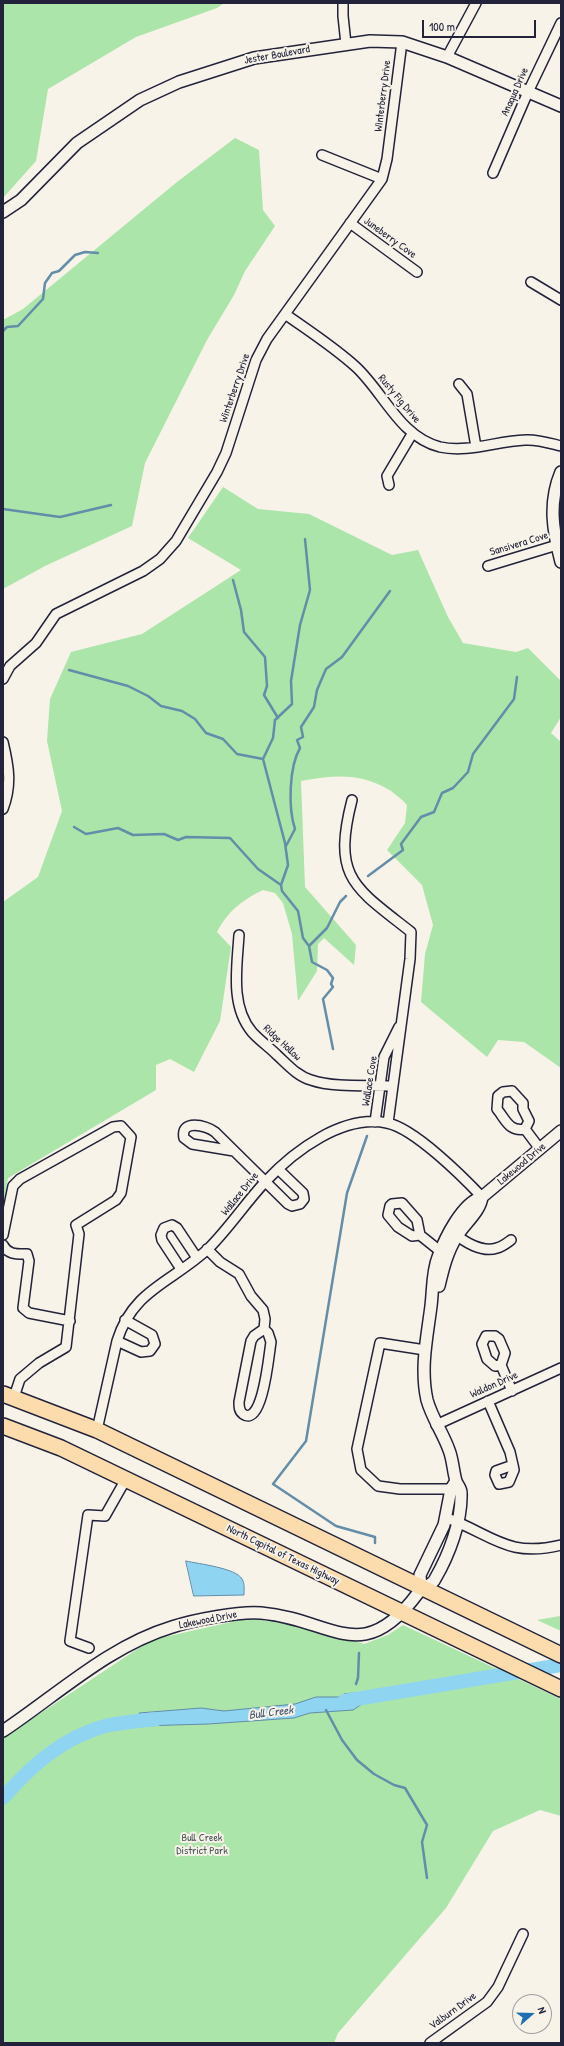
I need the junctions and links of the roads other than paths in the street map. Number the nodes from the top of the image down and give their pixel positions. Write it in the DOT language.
graph roads {
  1 [pos="343,3"];
  2 [pos="476,3"];
  3 [pos="561,23"];
  4 [pos="402,42"];
  5 [pos="346,44"];
  6 [pos="447,57"];
  7 [pos="528,92"];
  8 [pos="561,106"];
  9 [pos="322,155"];
  10 [pos="493,173"];
  11 [pos="382,179"];
  12 [pos="3,212"];
  13 [pos="350,223"];
  14 [pos="417,272"];
  15 [pos="531,282"];
  16 [pos="561,300"];
  17 [pos="285,314"];
  18 [pos="459,384"];
  19 [pos="412,434"];
  20 [pos="561,446"];
  21 [pos="476,447"];
  22 [pos="561,472"];
  23 [pos="389,486"];
  24 [pos="557,545"];
  25 [pos="561,562"];
  26 [pos="488,566"];
  27 [pos="3,679"];
  28 [pos="3,742"];
  29 [pos="352,800"];
  30 [pos="3,809"];
  31 [pos="239,935"];
  32 [pos="402,1023"];
  33 [pos="380,1085"];
  34 [pos="393,1086"];
  35 [pos="375,1122"];
  36 [pos="388,1123"];
  37 [pos="525,1129"];
  38 [pos="561,1131"];
  39 [pos="540,1149"];
  40 [pos="234,1151"];
  41 [pos="278,1169"];
  42 [pos="265,1182"];
  43 [pos="482,1197"];
  44 [pos="454,1233"];
  45 [pos="3,1235"];
  46 [pos="420,1235"];
  47 [pos="511,1240"];
  48 [pos="3,1245"];
  49 [pos="208,1249"];
  50 [pos="444,1253"];
  51 [pos="197,1258"];
  52 [pos="181,1269"];
  53 [pos="125,1320"];
  54 [pos="70,1321"];
  55 [pos="264,1329"];
  56 [pos="117,1341"];
  57 [pos="424,1350"];
  58 [pos="501,1365"];
  59 [pos="561,1368"];
  60 [pos="512,1391"];
  61 [pos="9,1396"];
  62 [pos="488,1401"];
  63 [pos="436,1424"];
  64 [pos="3,1426"];
  65 [pos="97,1430"];
  66 [pos="513,1465"];
  67 [pos="126,1479"];
  68 [pos="454,1485"];
  69 [pos="447,1518"];
  70 [pos="458,1522"];
  71 [pos="561,1545"];
  72 [pos="421,1589"];
  73 [pos="403,1613"];
  74 [pos="89,1648"];
  75 [pos="561,1655"];
  76 [pos="561,1689"];
  77 [pos="3,1731"];
  78 [pos="522,1934"];
  79 [pos="430,2043"];
  1 -- 5 [label="street"];
  2 -- 6 [label="street"];
  3 -- 7 [label="street, Anaqua Drive"];
  4 -- 5 [label="street, Jester Boulevard"];
  4 -- 6 [label="street, Jester Boulevard"];
  4 -- 11 [label="street, Winterberry Drive"];
  5 -- 12 [label="street, Jester Boulevard"];
  6 -- 7 [label="street, Jester Boulevard"];
  7 -- 8 [label="street, Jester Boulevard"];
  7 -- 10 [label="street, Anaqua Drive"];
  9 -- 11 [label="street"];
  11 -- 13 [label="street, Winterberry Drive"];
  13 -- 14 [label="street, Juneberry Cove"];
  13 -- 17 [label="street, Winterberry Drive"];
  15 -- 16 [label="street"];
  17 -- 19 [label="street, Rusty Fig Drive"];
  17 -- 27 [label="street, Winterberry Drive"];
  18 -- 21 [label="street"];
  19 -- 21 [label="street, Rusty Fig Drive"];
  19 -- 23 [label="street"];
  20 -- 21 [label="street, Rusty Fig Drive"];
  22 -- 24 [label="street"];
  24 -- 25 [label="street"];
  24 -- 26 [label="street, Sansivera Cove"];
  28 -- 30 [label="street"];
  29 -- 32 [label="street, Wallace Cove"];
  31 -- 33 [label="street, Ridge Hollow"];
  32 -- 33 [label="street, Wallace Cove"];
  32 -- 34 [label="street, Wallace Cove"];
  33 -- 34 [label="street, Ridge Hollow"];
  33 -- 35 [label="street, Wallace Cove"];
  34 -- 36 [label="street, Wallace Cove"];
  35 -- 36 [label="street, Wallace Drive"];
  35 -- 41 [label="street, Wallace Drive"];
  36 -- 43 [label="street, Wallace Drive"];
  37 -- 39 [label="street"];
  38 -- 39 [label="street, Lakewood Drive"];
  39 -- 43 [label="street, Lakewood Drive"];
  40 -- 40 [label="street"];
  40 -- 42 [label="street"];
  41 -- 42 [label="street, Wallace Drive"];
  41 -- 42 [label="street"];
  42 -- 49 [label="street, Wallace Drive"];
  43 -- 44 [label="street, Lakewood Drive"];
  44 -- 47 [label="street"];
  44 -- 50 [label="street, Lakewood Drive"];
  45 -- 54 [label="street"];
  46 -- 50 [label="street"];
  48 -- 54 [label="street"];
  49 -- 51 [label="street, Wallace Drive"];
  49 -- 55 [label="street"];
  50 -- 57 [label="street, Lakewood Drive"];
  51 -- 52 [label="street, Wallace Drive"];
  51 -- 52 [label="street"];
  52 -- 53 [label="street, Wallace Drive"];
  53 -- 56 [label="street, Wallace Drive"];
  53 -- 56 [label="street"];
  54 -- 61 [label="street"];
  55 -- 55 [label="street"];
  56 -- 65 [label="street, Wallace Drive"];
  57 -- 63 [label="street, Lakewood Drive"];
  57 -- 68 [label="street"];
  58 -- 60 [label="street"];
  59 -- 60 [label="street, Waldon Drive"];
  60 -- 62 [label="street, Waldon Drive"];
  61 -- 65 [label="highway"];
  62 -- 63 [label="street, Waldon Drive"];
  62 -- 66 [label="street"];
  63 -- 68 [label="street, Lakewood Drive"];
  64 -- 67 [label="highway, North Capital of Texas Highway"];
  65 -- 72 [label="highway"];
  67 -- 73 [label="highway, North Capital of Texas Highway"];
  67 -- 74 [label="street"];
  68 -- 69 [label="street, Lakewood Drive"];
  68 -- 70 [label="street, Lakewood Drive"];
  69 -- 70 [label="street"];
  69 -- 72 [label="street, Lakewood Drive"];
  70 -- 71 [label="street"];
  70 -- 72 [label="street, Lakewood Drive"];
  72 -- 73 [label="street, Lakewood Drive"];
  72 -- 75 [label="highway"];
  73 -- 76 [label="highway, North Capital of Texas Highway"];
  73 -- 77 [label="street, Lakewood Drive"];
  78 -- 79 [label="street, Valburn Drive"];
}
